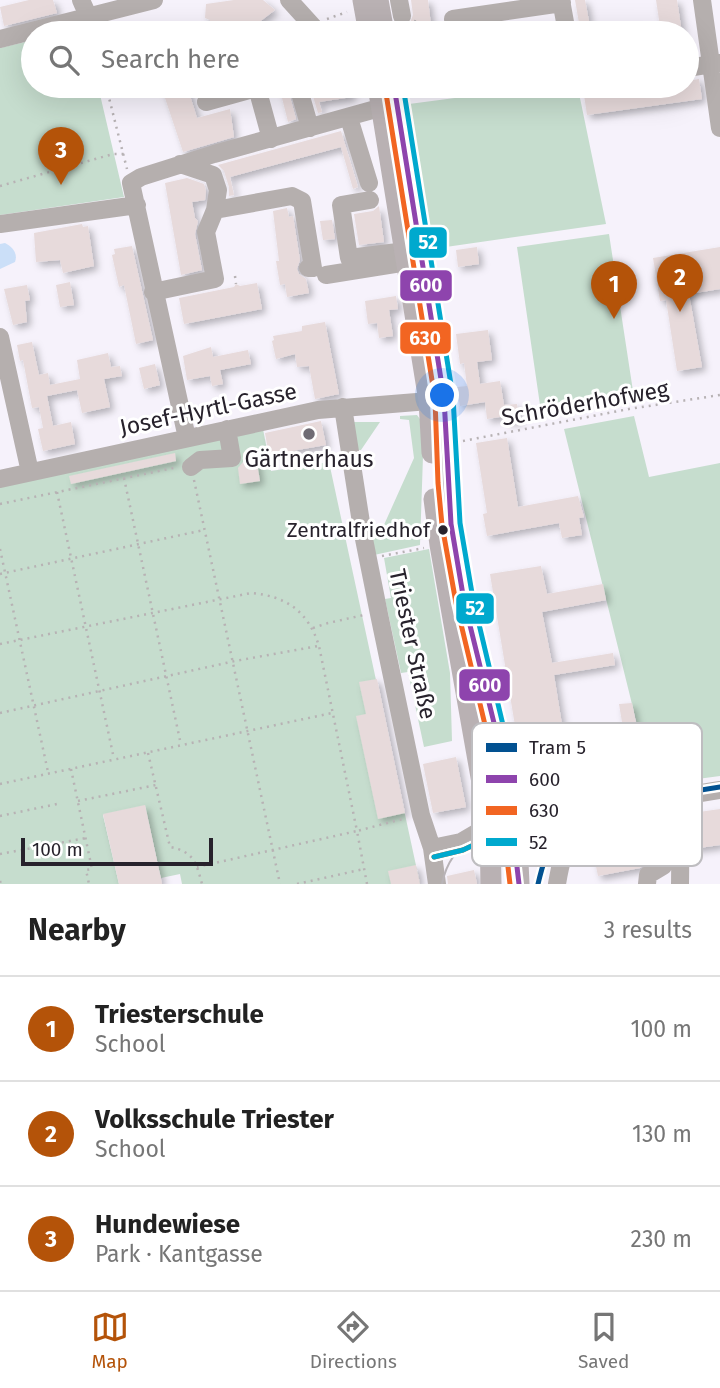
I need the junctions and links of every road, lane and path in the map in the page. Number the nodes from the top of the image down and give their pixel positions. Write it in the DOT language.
graph roads {
  1 [pos="81,0"];
  2 [pos="154,0"];
  3 [pos="289,0"];
  4 [pos="378,0"];
  5 [pos="702,0"];
  6 [pos="561,1"];
  7 [pos="355,6"];
  8 [pos="89,18"];
  9 [pos="76,21"];
  10 [pos="312,21"];
  11 [pos="329,21"];
  12 [pos="382,21"];
  13 [pos="453,21"];
  14 [pos="565,21"];
  15 [pos="21,34"];
  16 [pos="0,39"];
  17 [pos="716,63"];
  18 [pos="109,98"];
  19 [pos="221,98"];
  20 [pos="260,98"];
  21 [pos="301,98"];
  22 [pos="373,98"];
  23 [pos="383,98"];
  24 [pos="383,98"];
  25 [pos="206,102"];
  26 [pos="349,118"];
  27 [pos="310,128"];
  28 [pos="720,128"];
  29 [pos="271,139"];
  30 [pos="124,154"];
  31 [pos="180,164"];
  32 [pos="131,183"];
  33 [pos="0,186"];
  34 [pos="136,205"];
  35 [pos="215,210"];
  36 [pos="0,224"];
  37 [pos="407,256"];
  38 [pos="308,268"];
  39 [pos="326,275"];
  40 [pos="235,276"];
  41 [pos="236,284"];
  42 [pos="153,292"];
  43 [pos="0,337"];
  44 [pos="720,395"];
  45 [pos="429,401"];
  46 [pos="343,407"];
  47 [pos="227,429"];
  48 [pos="187,438"];
  49 [pos="457,443"];
  50 [pos="191,467"];
  51 [pos="30,472"];
  52 [pos="124,477"];
  53 [pos="0,479"];
  54 [pos="57,492"];
  55 [pos="0,504"];
  56 [pos="204,530"];
  57 [pos="138,544"];
  58 [pos="428,547"];
  59 [pos="0,549"];
  60 [pos="71,558"];
  61 [pos="369,559"];
  62 [pos="5,573"];
  63 [pos="0,574"];
  64 [pos="219,598"];
  65 [pos="152,612"];
  66 [pos="364,615"];
  67 [pos="86,626"];
  68 [pos="313,628"];
  69 [pos="19,640"];
  70 [pos="0,644"];
  71 [pos="319,646"];
  72 [pos="233,663"];
  73 [pos="167,678"];
  74 [pos="99,692"];
  75 [pos="33,706"];
  76 [pos="0,713"];
  77 [pos="334,713"];
  78 [pos="494,723"];
  79 [pos="472,726"];
  80 [pos="247,731"];
  81 [pos="181,745"];
  82 [pos="148,752"];
  83 [pos="114,760"];
  84 [pos="71,769"];
  85 [pos="49,773"];
  86 [pos="0,784"];
  87 [pos="156,785"];
  88 [pos="720,790"];
  89 [pos="702,793"];
  90 [pos="79,801"];
  91 [pos="57,804"];
  92 [pos="0,816"];
  93 [pos="406,818"];
  94 [pos="357,831"];
  95 [pos="472,837"];
  96 [pos="86,838"];
  97 [pos="432,848"];
  98 [pos="272,851"];
  99 [pos="0,854"];
  100 [pos="491,866"];
  101 [pos="517,866"];
  102 [pos="560,866"];
  103 [pos="663,866"];
  104 [pos="680,866"];
  105 [pos="197,867"];
  106 [pos="364,869"];
  107 [pos="89,884"];
  108 [pos="202,884"];
  109 [pos="280,884"];
  110 [pos="297,884"];
  111 [pos="367,884"];
  112 [pos="437,884"];
  113 [pos="491,884"];
  114 [pos="519,884"];
  115 [pos="557,884"];
  116 [pos="647,884"];
  117 [pos="680,884"];
  1 -- 8 [label="street"];
  2 -- 8 [label="street"];
  3 -- 10 [label="street"];
  4 -- 12 [label="main road"];
  5 -- 17 [label="street"];
  6 -- 13 [label="street"];
  6 -- 14 [label="street"];
  7 -- 11 [label="path"];
  8 -- 9 [label="street"];
  15 -- 16 [label="street"];
  17 -- 28 [label="street"];
  18 -- 30 [label="path"];
  19 -- 25 [label="street"];
  20 -- 29 [label="street"];
  21 -- 27 [label="street"];
  22 -- 26 [label="street"];
  23 -- 37 [label="main road, Triester Straße"];
  24 -- 78 [label="main road"];
  26 -- 27 [label="street"];
  26 -- 37 [label="street"];
  27 -- 29 [label="street"];
  29 -- 31 [label="street"];
  30 -- 32 [label="path"];
  30 -- 33 [label="path"];
  31 -- 32 [label="street"];
  31 -- 35 [label="street"];
  32 -- 34 [label="street"];
  34 -- 36 [label="street"];
  34 -- 42 [label="street"];
  35 -- 38 [label="street"];
  35 -- 42 [label="street"];
  37 -- 39 [label="street"];
  37 -- 45 [label="main road, Triester Straße"];
  40 -- 41 [label="path"];
  42 -- 48 [label="street"];
  43 -- 51 [label="street"];
  44 -- 49 [label="path, Schröderhofweg"];
  45 -- 46 [label="street, Josef-Hyrtl-Gasse"];
  45 -- 79 [label="main road, Triester Straße"];
  46 -- 47 [label="street, Josef-Hyrtl-Gasse"];
  46 -- 61 [label="street, Triester Straße"];
  47 -- 48 [label="street, Josef-Hyrtl-Gasse"];
  47 -- 50 [label="street"];
  48 -- 51 [label="street, Josef-Hyrtl-Gasse"];
  50 -- 52 [label="path"];
  50 -- 56 [label="path"];
  51 -- 53 [label="street, Josef-Hyrtl-Gasse"];
  52 -- 54 [label="path"];
  52 -- 57 [label="path"];
  54 -- 55 [label="path"];
  54 -- 60 [label="path"];
  56 -- 57 [label="path"];
  56 -- 64 [label="path"];
  57 -- 60 [label="path"];
  57 -- 65 [label="path"];
  58 -- 61 [label="path"];
  59 -- 62 [label="path"];
  60 -- 62 [label="path"];
  60 -- 67 [label="path"];
  61 -- 97 [label="street, Triester Straße"];
  62 -- 63 [label="path"];
  62 -- 69 [label="path"];
  64 -- 65 [label="path"];
  64 -- 68 [label="path"];
  64 -- 72 [label="path"];
  65 -- 67 [label="path"];
  65 -- 73 [label="path"];
  66 -- 68 [label="path"];
  67 -- 69 [label="path"];
  67 -- 74 [label="path"];
  68 -- 71 [label="path"];
  69 -- 70 [label="path"];
  69 -- 75 [label="path"];
  71 -- 72 [label="path"];
  71 -- 77 [label="path"];
  72 -- 73 [label="path"];
  72 -- 80 [label="path"];
  73 -- 74 [label="path"];
  73 -- 81 [label="path"];
  74 -- 75 [label="path"];
  74 -- 83 [label="path"];
  75 -- 76 [label="path"];
  75 -- 85 [label="path"];
  77 -- 80 [label="path"];
  77 -- 94 [label="path"];
  80 -- 81 [label="path"];
  80 -- 98 [label="path"];
  81 -- 82 [label="path"];
  82 -- 83 [label="path"];
  82 -- 87 [label="path"];
  83 -- 84 [label="path"];
  84 -- 85 [label="path"];
  84 -- 90 [label="path"];
  85 -- 86 [label="path"];
  87 -- 90 [label="path"];
  87 -- 105 [label="path"];
  88 -- 89 [label="street"];
  90 -- 96 [label="path"];
  91 -- 92 [label="path"];
  93 -- 94 [label="path"];
  94 -- 98 [label="path"];
  94 -- 106 [label="path"];
  95 -- 97 [label="street"];
  96 -- 99 [label="path"];
  96 -- 107 [label="path"];
  97 -- 112 [label="street, Triester Straße"];
  98 -- 105 [label="path"];
  98 -- 109 [label="path"];
  100 -- 113 [label="main road, Triester Straße"];
  101 -- 114 [label="main road"];
  102 -- 115 [label="street"];
  103 -- 116 [label="street"];
  104 -- 117 [label="street"];
  105 -- 108 [label="path"];
  106 -- 110 [label="path"];
  106 -- 111 [label="path"];
}
